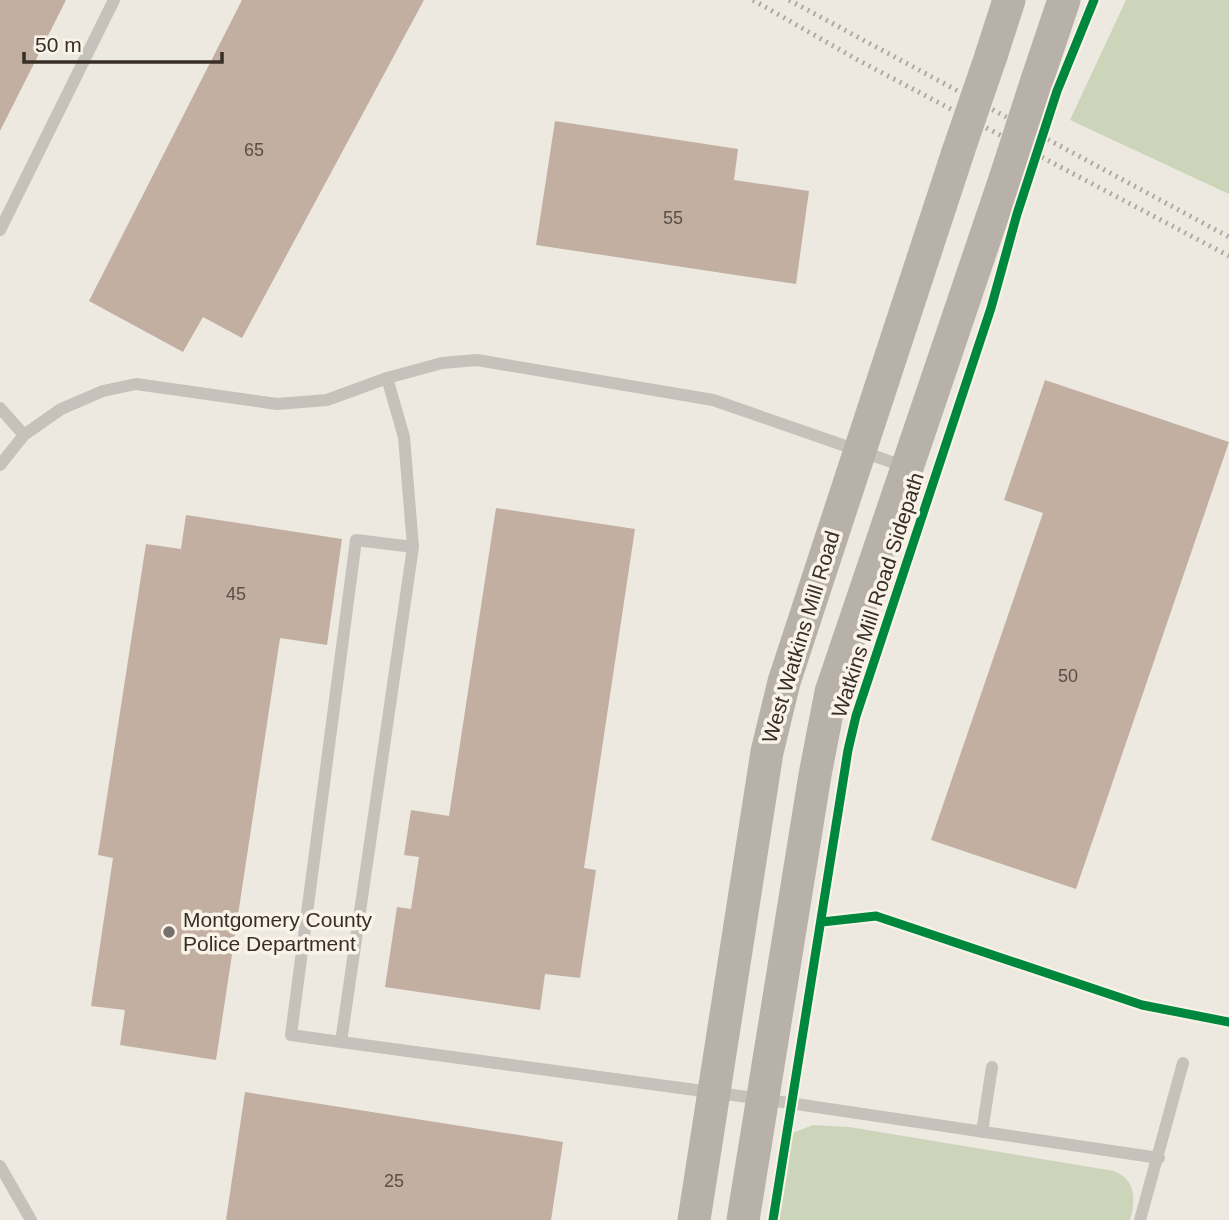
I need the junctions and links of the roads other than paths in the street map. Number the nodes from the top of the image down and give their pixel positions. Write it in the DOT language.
graph roads {
  1 [pos="114,0"];
  2 [pos="1009,0"];
  3 [pos="1064,0"];
  4 [pos="0,230"];
  5 [pos="387,378"];
  6 [pos="0,408"];
  7 [pos="24,435"];
  8 [pos="859,452"];
  9 [pos="0,464"];
  10 [pos="905,467"];
  11 [pos="413,547"];
  12 [pos="341,1042"];
  13 [pos="1183,1063"];
  14 [pos="992,1067"];
  15 [pos="713,1093"];
  16 [pos="762,1099"];
  17 [pos="982,1132"];
  18 [pos="1159,1158"];
  19 [pos="0,1166"];
  20 [pos="31,1220"];
  21 [pos="694,1220"];
  22 [pos="743,1220"];
  23 [pos="1140,1220"];
  1 -- 4 [label="lane"];
  2 -- 8 [label="main road, West Watkins Mill Road, bridge"];
  3 -- 10 [label="main road, bridge"];
  5 -- 7 [label="lane"];
  5 -- 8 [label="lane"];
  5 -- 11 [label="lane"];
  6 -- 7 [label="lane"];
  7 -- 9 [label="lane"];
  8 -- 10 [label="lane"];
  8 -- 15 [label="main road, West Watkins Mill Road"];
  10 -- 16 [label="main road"];
  11 -- 12 [label="lane"];
  11 -- 12 [label="lane"];
  12 -- 15 [label="lane"];
  13 -- 18 [label="lane"];
  14 -- 17 [label="lane"];
  15 -- 16 [label="lane"];
  15 -- 21 [label="main road, West Watkins Mill Road"];
  16 -- 17 [label="lane"];
  16 -- 22 [label="main road"];
  17 -- 18 [label="lane"];
  18 -- 23 [label="lane"];
  19 -- 20 [label="lane"];
}
